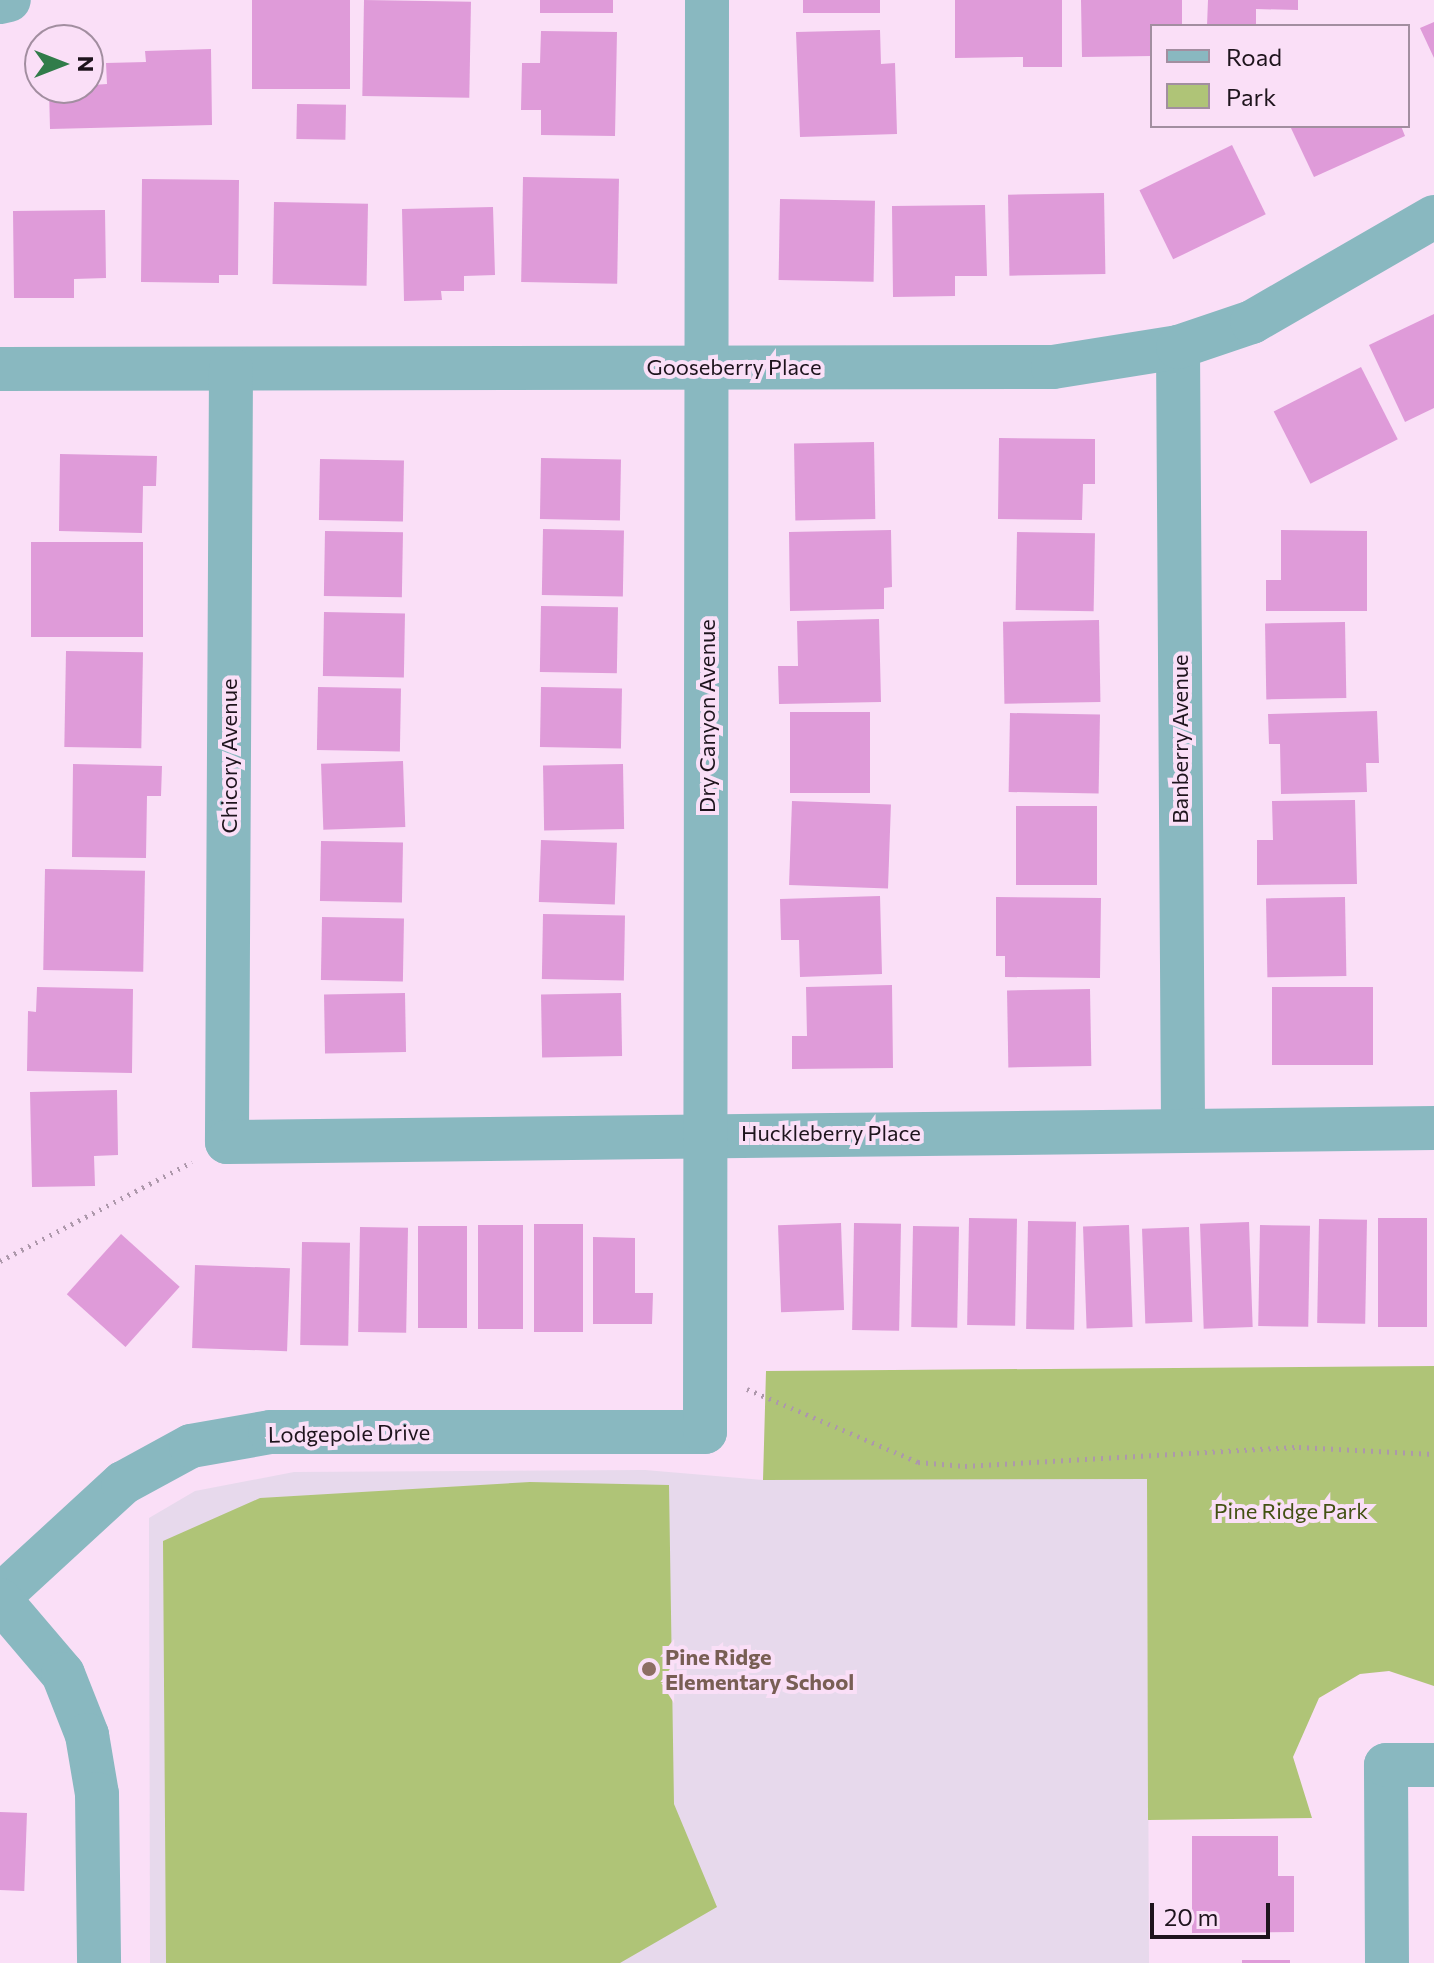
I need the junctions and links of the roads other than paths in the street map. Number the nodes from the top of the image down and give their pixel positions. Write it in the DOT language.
graph roads {
  1 [pos="9,0"];
  2 [pos="707,0"];
  3 [pos="0,2"];
  4 [pos="1434,217"];
  5 [pos="1178,347"];
  6 [pos="707,367"];
  7 [pos="0,369"];
  8 [pos="231,369"];
  9 [pos="1434,1128"];
  10 [pos="1183,1131"];
  11 [pos="707,1134"];
  12 [pos="227,1142"];
  13 [pos="705,1432"];
  14 [pos="0,1598"];
  15 [pos="1434,1765"];
  16 [pos="99,1963"];
  17 [pos="1387,1963"];
  1 -- 3 [label="street"];
  2 -- 6 [label="street, Dry Canyon Avenue"];
  4 -- 5 [label="street, Gooseberry Place"];
  5 -- 6 [label="street, Gooseberry Place"];
  5 -- 10 [label="street, Banberry Avenue"];
  6 -- 8 [label="street, Gooseberry Place"];
  6 -- 11 [label="street, Dry Canyon Avenue"];
  7 -- 8 [label="street, Gooseberry Place"];
  8 -- 12 [label="street, Chicory Avenue"];
  9 -- 10 [label="street, Huckleberry Place"];
  10 -- 11 [label="street, Huckleberry Place"];
  11 -- 12 [label="street, Huckleberry Place"];
  11 -- 13 [label="street, Dry Canyon Avenue"];
  13 -- 14 [label="street, Lodgepole Drive"];
  14 -- 16 [label="street"];
  15 -- 17 [label="street"];
}
